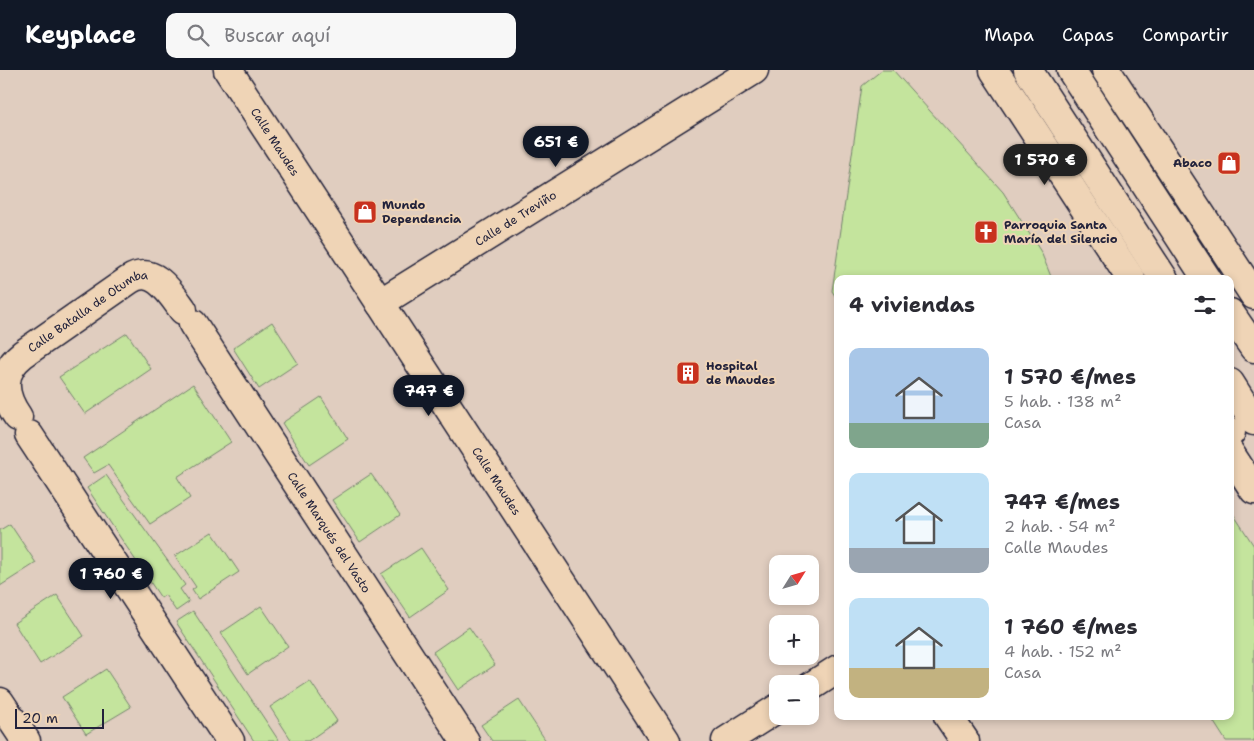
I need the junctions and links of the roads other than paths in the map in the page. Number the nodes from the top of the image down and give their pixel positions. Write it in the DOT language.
graph roads {
  1 [pos="228,70"];
  2 [pos="754,70"];
  3 [pos="978,70"];
  4 [pos="994,70"];
  5 [pos="1028,70"];
  6 [pos="1071,70"];
  7 [pos="1106,70"];
  8 [pos="1124,70"];
  9 [pos="1254,267"];
  10 [pos="1113,275"];
  11 [pos="1128,275"];
  12 [pos="1161,275"];
  13 [pos="1204,275"];
  14 [pos="1254,295"];
  15 [pos="380,303"];
  16 [pos="188,317"];
  17 [pos="1234,319"];
  18 [pos="1254,348"];
  19 [pos="1235,434"];
  20 [pos="1254,466"];
  21 [pos="1254,490"];
  22 [pos="834,672"];
  23 [pos="819,681"];
  24 [pos="0,702"];
  25 [pos="769,714"];
  26 [pos="951,720"];
  27 [pos="26,741"];
  28 [pos="230,741"];
  29 [pos="466,741"];
  30 [pos="666,741"];
  31 [pos="726,741"];
  32 [pos="965,741"];
  1 -- 15 [label="street, Calle Maudes"];
  2 -- 15 [label="street, Calle de Treviño"];
  3 -- 10 [label="street"];
  4 -- 11 [label="street"];
  5 -- 12 [label="street"];
  6 -- 13 [label="street"];
  7 -- 14 [label="street"];
  8 -- 9 [label="street"];
  15 -- 30 [label="street, Calle Maudes"];
  16 -- 28 [label="street, Calle Batalla de Otumba"];
  16 -- 29 [label="street, Calle Marqués del Vasto"];
  17 -- 18 [label="street"];
  19 -- 20 [label="street"];
  19 -- 21 [label="street"];
  22 -- 23 [label="street"];
  24 -- 27 [label="street"];
  25 -- 31 [label="street"];
  26 -- 32 [label="street"];
}
